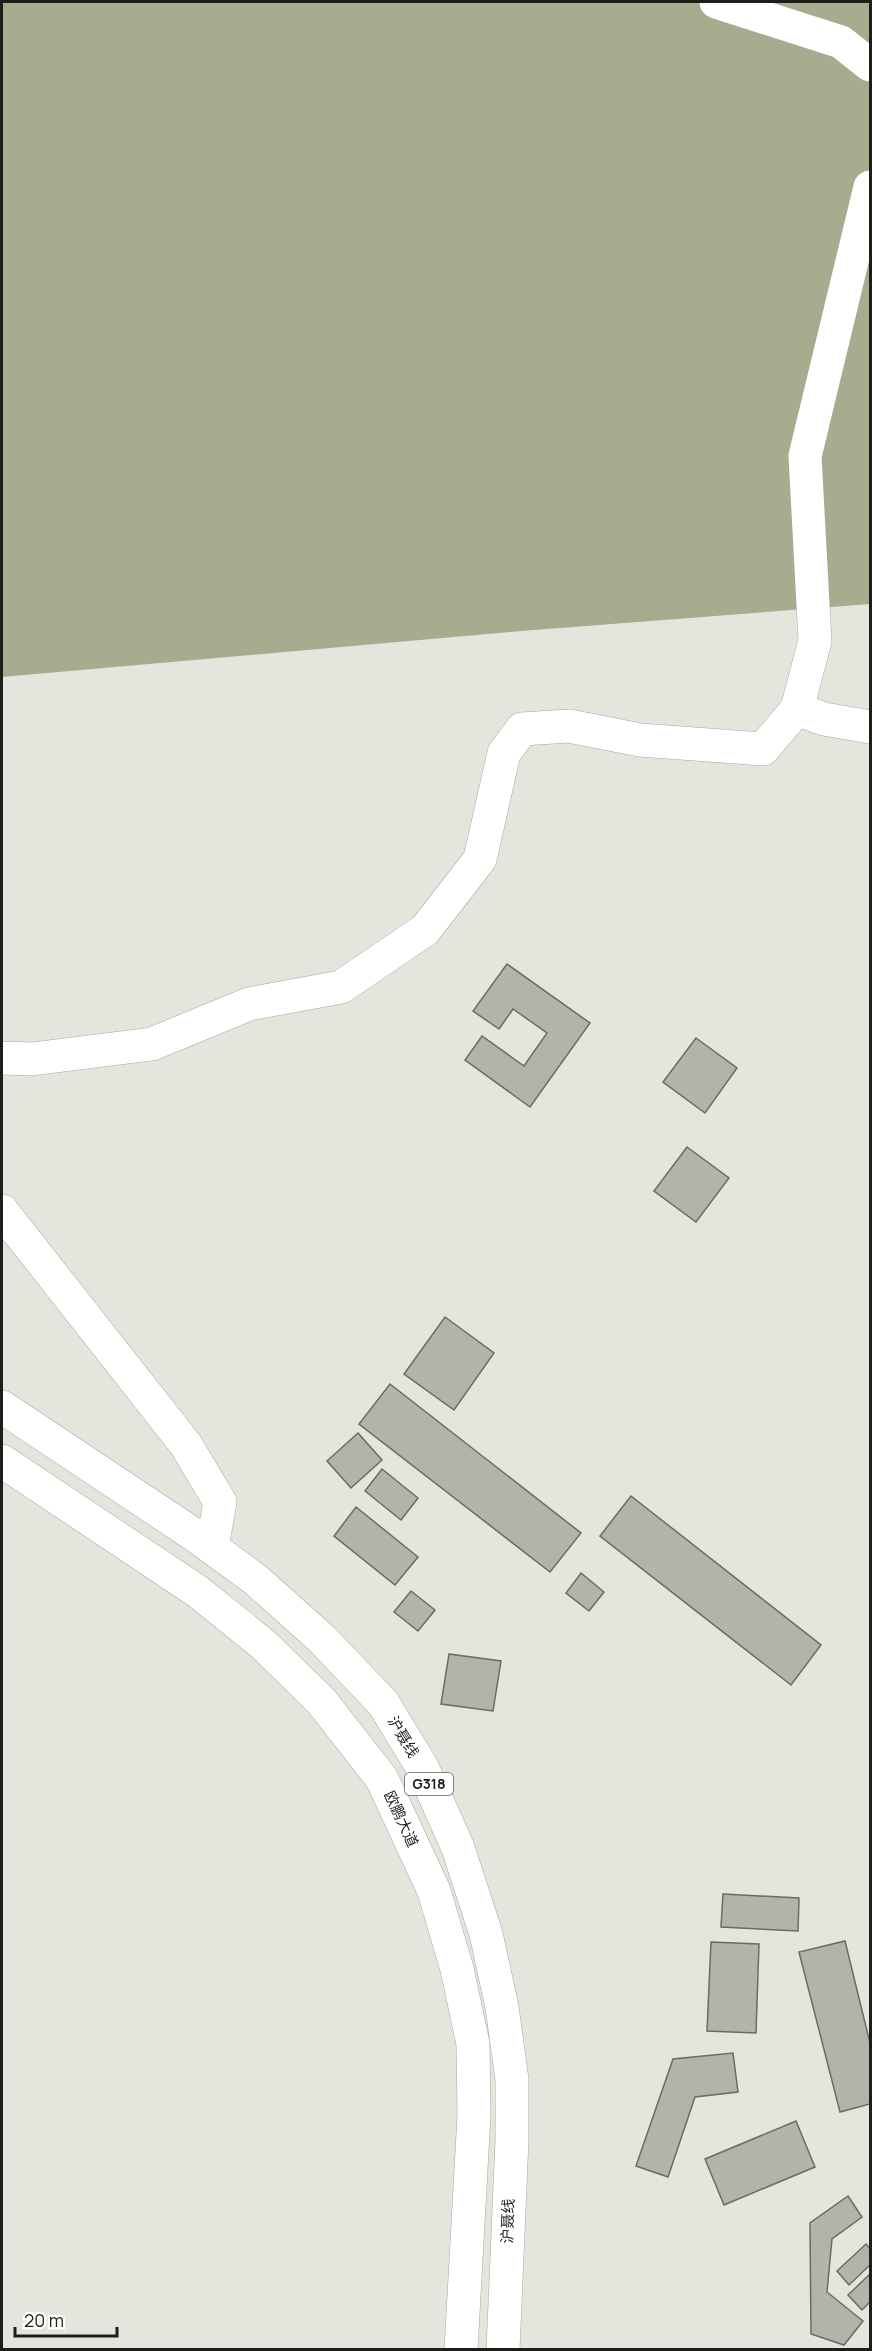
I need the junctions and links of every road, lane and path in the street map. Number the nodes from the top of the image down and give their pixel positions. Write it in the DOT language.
graph roads {
  1 [pos="716,2"];
  2 [pos="870,65"];
  3 [pos="870,187"];
  4 [pos="797,709"];
  5 [pos="870,727"];
  6 [pos="2,1058"];
  7 [pos="2,1211"];
  8 [pos="2,1407"];
  9 [pos="2,1461"];
  10 [pos="212,1547"];
  11 [pos="461,2349"];
  12 [pos="503,2349"];
  1 -- 2 [label="main road"];
  3 -- 4 [label="main road"];
  4 -- 5 [label="main road"];
  4 -- 6 [label="main road"];
  7 -- 10 [label="main road"];
  8 -- 10 [label="main road, 沪聂线 / G318"];
  9 -- 11 [label="main road, 欧鹏大道 / G318"];
  10 -- 12 [label="main road, 沪聂线 / G318"];
}
